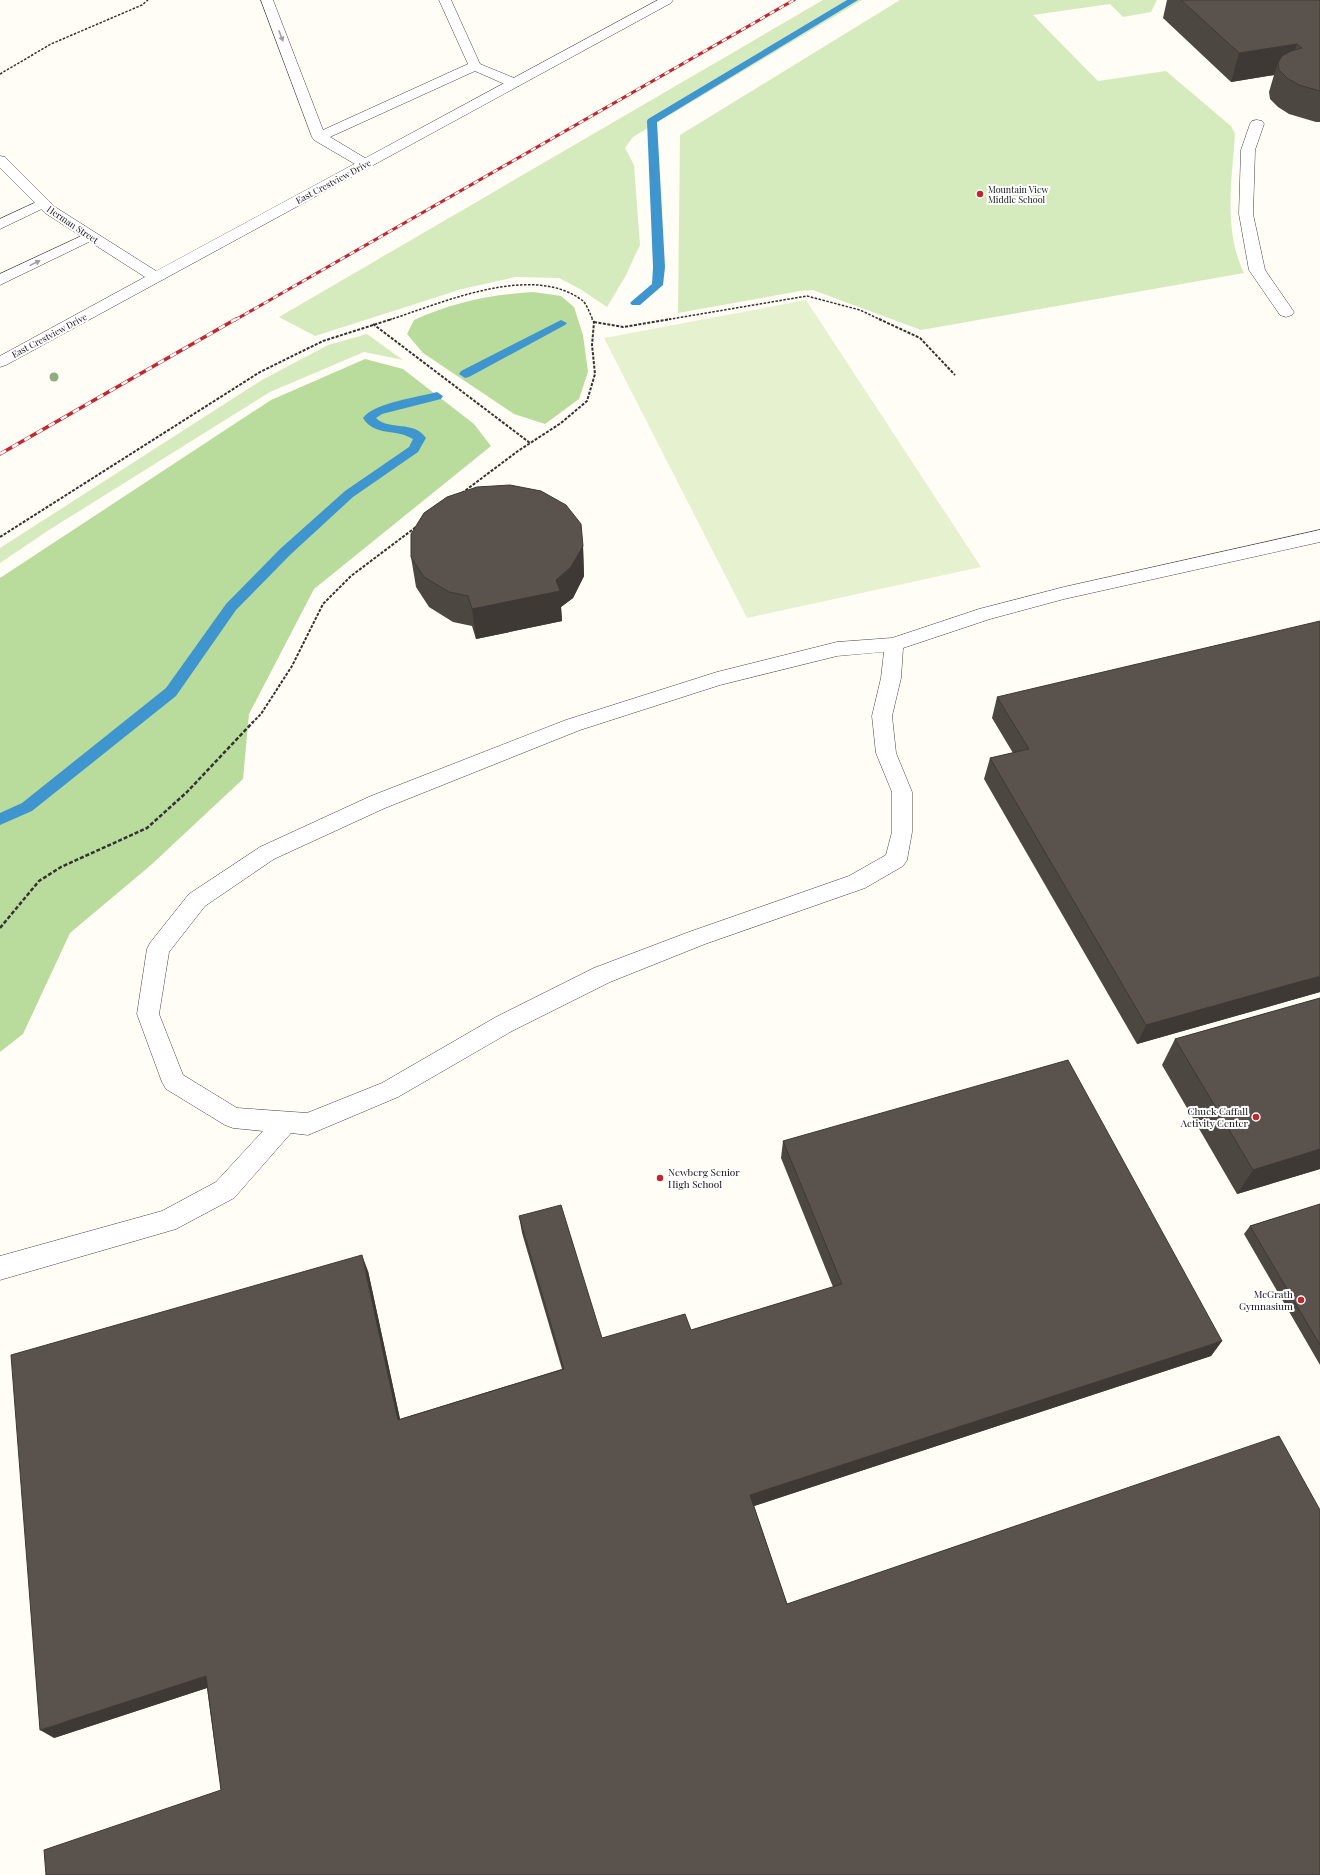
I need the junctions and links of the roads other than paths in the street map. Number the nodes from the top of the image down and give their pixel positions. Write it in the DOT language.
graph roads {
  1 [pos="267,0"];
  2 [pos="445,0"];
  3 [pos="667,0"];
  4 [pos="475,66"];
  5 [pos="514,83"];
  6 [pos="1257,124"];
  7 [pos="319,137"];
  8 [pos="0,160"];
  9 [pos="365,164"];
  10 [pos="43,204"];
  11 [pos="0,225"];
  12 [pos="90,236"];
  13 [pos="155,277"];
  14 [pos="0,280"];
  15 [pos="1286,312"];
  16 [pos="0,362"];
  17 [pos="1320,536"];
  18 [pos="894,644"];
  19 [pos="286,1122"];
  20 [pos="0,1268"];
  1 -- 7 [label="street, one-way"];
  2 -- 4 [label="street"];
  3 -- 5 [label="street, East Crestview Drive"];
  4 -- 5 [label="street"];
  4 -- 7 [label="street"];
  5 -- 9 [label="street, East Crestview Drive"];
  6 -- 15 [label="street"];
  7 -- 9 [label="street"];
  8 -- 10 [label="street, Herman Street"];
  9 -- 13 [label="street, East Crestview Drive"];
  10 -- 11 [label="street"];
  10 -- 12 [label="street, Herman Street"];
  12 -- 13 [label="street, Herman Street"];
  14 -- 12 [label="street, one-way"];
  13 -- 16 [label="street, East Crestview Drive"];
  17 -- 18 [label="street"];
  18 -- 19 [label="street"];
  18 -- 19 [label="street"];
  19 -- 20 [label="street"];
}
